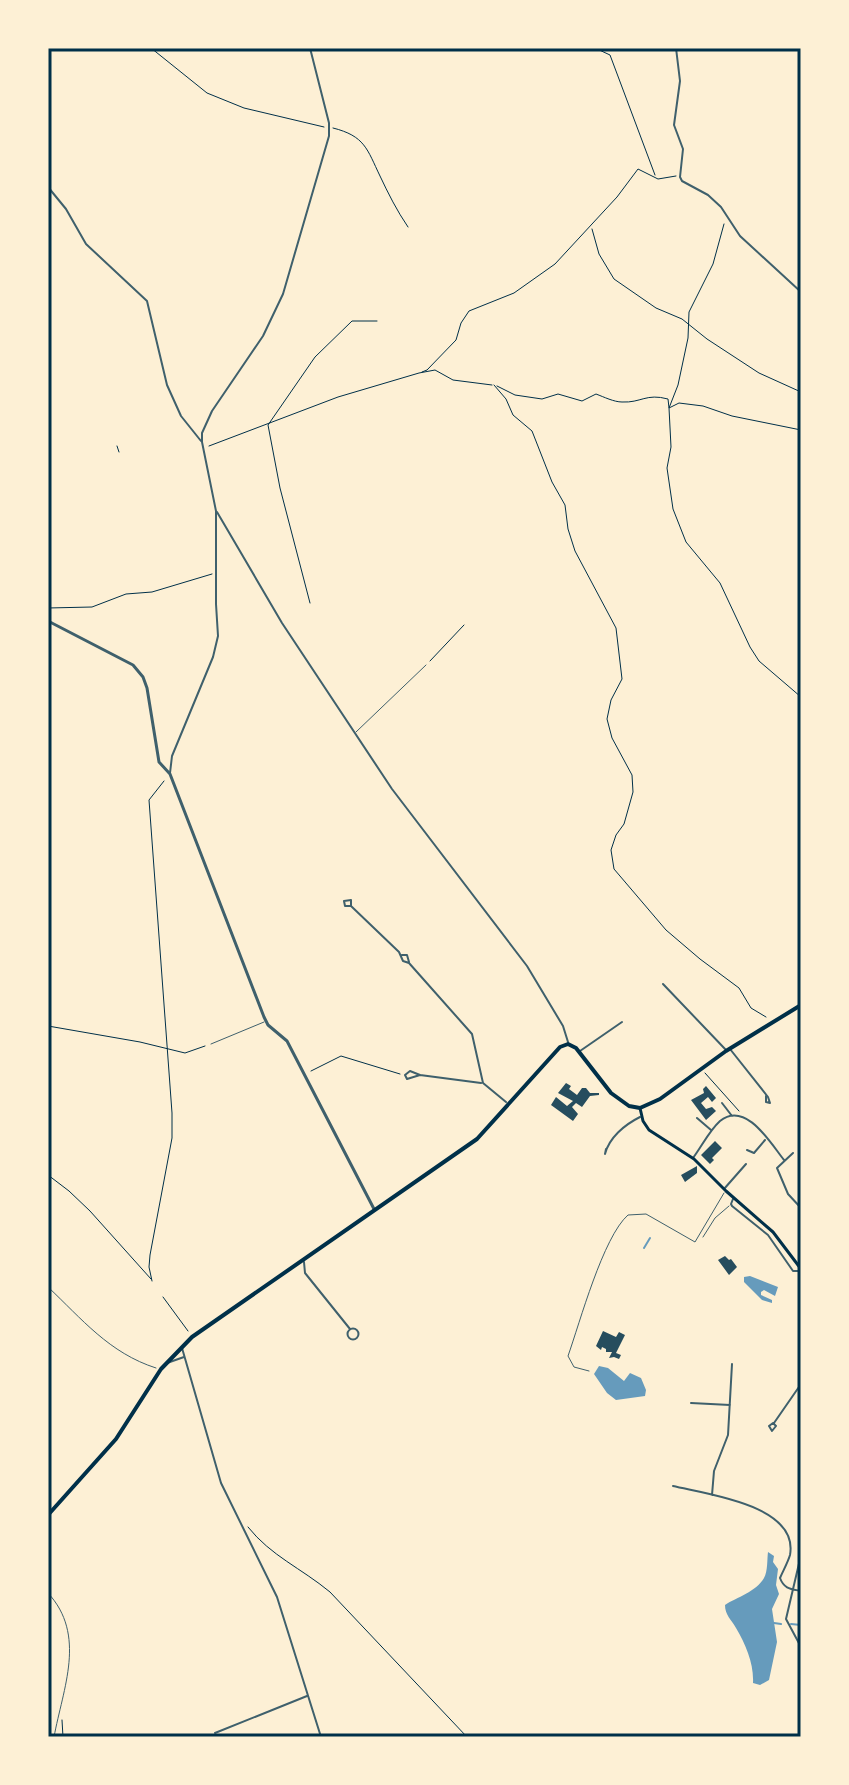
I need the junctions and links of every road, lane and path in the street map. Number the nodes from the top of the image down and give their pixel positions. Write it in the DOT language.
graph roads {
  1 [pos="151,48"];
  2 [pos="310,48"];
  3 [pos="595,48"];
  4 [pos="676,48"];
  5 [pos="330,127"];
  6 [pos="655,177"];
  7 [pos="680,177"];
  8 [pos="48,187"];
  9 [pos="727,218"];
  10 [pos="408,227"];
  11 [pos="590,228"];
  12 [pos="801,292"];
  13 [pos="377,321"];
  14 [pos="687,322"];
  15 [pos="419,373"];
  16 [pos="494,385"];
  17 [pos="801,392"];
  18 [pos="669,408"];
  19 [pos="268,425"];
  20 [pos="801,430"];
  21 [pos="202,442"];
  22 [pos="117,446"];
  23 [pos="203,449"];
  24 [pos="119,452"];
  25 [pos="216,511"];
  26 [pos="217,572"];
  27 [pos="310,603"];
  28 [pos="48,608"];
  29 [pos="48,621"];
  30 [pos="464,625"];
  31 [pos="426,665"];
  32 [pos="801,697"];
  33 [pos="355,733"];
  34 [pos="170,774"];
  35 [pos="351,906"];
  36 [pos="663,984"];
  37 [pos="801,1005"];
  38 [pos="267,1022"];
  39 [pos="622,1022"];
  40 [pos="771,1022"];
  41 [pos="48,1026"];
  42 [pos="211,1044"];
  43 [pos="568,1044"];
  44 [pos="169,1048"];
  45 [pos="728,1050"];
  46 [pos="579,1052"];
  47 [pos="701,1068"];
  48 [pos="305,1074"];
  49 [pos="405,1075"];
  50 [pos="420,1075"];
  51 [pos="483,1083"];
  52 [pos="766,1096"];
  53 [pos="722,1103"];
  54 [pos="509,1105"];
  55 [pos="640,1108"];
  56 [pos="641,1116"];
  57 [pos="733,1117"];
  58 [pos="741,1117"];
  59 [pos="697,1118"];
  60 [pos="712,1131"];
  61 [pos="766,1139"];
  62 [pos="606,1149"];
  63 [pos="747,1150"];
  64 [pos="793,1153"];
  65 [pos="693,1158"];
  66 [pos="784,1160"];
  67 [pos="746,1164"];
  68 [pos="48,1175"];
  69 [pos="725,1190"];
  70 [pos="734,1199"];
  71 [pos="731,1204"];
  72 [pos="801,1208"];
  73 [pos="374,1209"];
  74 [pos="770,1234"];
  75 [pos="703,1237"];
  76 [pos="303,1259"];
  77 [pos="293,1267"];
  78 [pos="801,1270"];
  79 [pos="305,1273"];
  80 [pos="48,1287"];
  81 [pos="163,1297"];
  82 [pos="350,1329"];
  83 [pos="192,1337"];
  84 [pos="182,1347"];
  85 [pos="185,1357"];
  86 [pos="167,1363"];
  87 [pos="732,1364"];
  88 [pos="161,1369"];
  89 [pos="589,1371"];
  90 [pos="801,1384"];
  91 [pos="691,1403"];
  92 [pos="731,1405"];
  93 [pos="774,1423"];
  94 [pos="673,1486"];
  95 [pos="713,1495"];
  96 [pos="48,1515"];
  97 [pos="247,1525"];
  98 [pos="801,1555"];
  99 [pos="793,1590"];
  100 [pos="801,1591"];
  101 [pos="48,1593"];
  102 [pos="801,1647"];
  103 [pos="308,1695"];
  104 [pos="62,1719"];
  105 [pos="215,1733"];
  106 [pos="54,1737"];
  107 [pos="63,1737"];
  108 [pos="321,1737"];
  109 [pos="467,1737"];
  1 -- 5 [label="path"];
  2 -- 5 [label="street"];
  3 -- 6 [label="path"];
  4 -- 7 [label="street"];
  5 -- 10 [label="path"];
  5 -- 21 [label="street"];
  6 -- 7 [label="path"];
  6 -- 11 [label="path"];
  7 -- 9 [label="street"];
  8 -- 21 [label="street"];
  9 -- 12 [label="street"];
  9 -- 14 [label="path"];
  11 -- 14 [label="path"];
  11 -- 15 [label="path"];
  13 -- 19 [label="path"];
  14 -- 17 [label="path"];
  14 -- 18 [label="path"];
  15 -- 16 [label="path"];
  15 -- 19 [label="path"];
  16 -- 18 [label="path"];
  16 -- 40 [label="path"];
  18 -- 20 [label="path"];
  18 -- 32 [label="path"];
  19 -- 23 [label="path"];
  19 -- 27 [label="path"];
  21 -- 23 [label="street"];
  22 -- 24 [label="path"];
  23 -- 25 [label="street"];
  25 -- 26 [label="street"];
  25 -- 33 [label="street"];
  26 -- 28 [label="path"];
  26 -- 34 [label="street"];
  29 -- 34 [label="street"];
  30 -- 31 [label="path"];
  31 -- 33 [label="lane"];
  33 -- 43 [label="street"];
  34 -- 38 [label="street"];
  34 -- 44 [label="path"];
  35 -- 51 [label="street"];
  36 -- 45 [label="street"];
  37 -- 40 [label="main road"];
  38 -- 42 [label="lane"];
  38 -- 48 [label="street"];
  39 -- 46 [label="street"];
  40 -- 45 [label="main road"];
  41 -- 44 [label="path"];
  42 -- 44 [label="path"];
  43 -- 46 [label="main road"];
  43 -- 54 [label="main road"];
  44 -- 68 [label="path"];
  45 -- 47 [label="main road"];
  45 -- 52 [label="street"];
  46 -- 55 [label="main road"];
  47 -- 55 [label="main road"];
  47 -- 58 [label="path"];
  48 -- 49 [label="path"];
  48 -- 73 [label="street"];
  49 -- 50 [label="street"];
  49 -- 50 [label="street"];
  50 -- 51 [label="street"];
  51 -- 54 [label="street"];
  53 -- 57 [label="street"];
  54 -- 73 [label="main road"];
  55 -- 56 [label="main road"];
  56 -- 62 [label="street"];
  56 -- 65 [label="main road"];
  57 -- 58 [label="street"];
  57 -- 60 [label="street"];
  58 -- 61 [label="street"];
  59 -- 60 [label="street"];
  60 -- 65 [label="street"];
  61 -- 63 [label="street"];
  61 -- 66 [label="street"];
  64 -- 66 [label="street"];
  65 -- 69 [label="main road"];
  66 -- 72 [label="street"];
  67 -- 69 [label="street"];
  69 -- 70 [label="main road"];
  69 -- 89 [label="lane"];
  70 -- 71 [label="street"];
  70 -- 74 [label="main road"];
  71 -- 74 [label="street"];
  71 -- 75 [label="lane"];
  73 -- 76 [label="main road"];
  74 -- 78 [label="main road"];
  74 -- 78 [label="street"];
  76 -- 77 [label="main road"];
  76 -- 79 [label="street"];
  77 -- 79 [label="street"];
  77 -- 83 [label="main road"];
  79 -- 82 [label="street"];
  80 -- 88 [label="lane"];
  81 -- 83 [label="path"];
  83 -- 84 [label="main road"];
  84 -- 85 [label="street"];
  84 -- 86 [label="main road"];
  85 -- 86 [label="street"];
  85 -- 103 [label="street"];
  86 -- 88 [label="main road"];
  87 -- 92 [label="street"];
  88 -- 96 [label="main road"];
  90 -- 93 [label="street"];
  91 -- 92 [label="street"];
  92 -- 95 [label="street"];
  94 -- 95 [label="street"];
  95 -- 99 [label="street"];
  97 -- 109 [label="path"];
  98 -- 99 [label="street"];
  99 -- 100 [label="street"];
  99 -- 102 [label="street"];
  101 -- 106 [label="lane"];
  103 -- 105 [label="street"];
  103 -- 108 [label="street"];
  104 -- 107 [label="path"];
}
